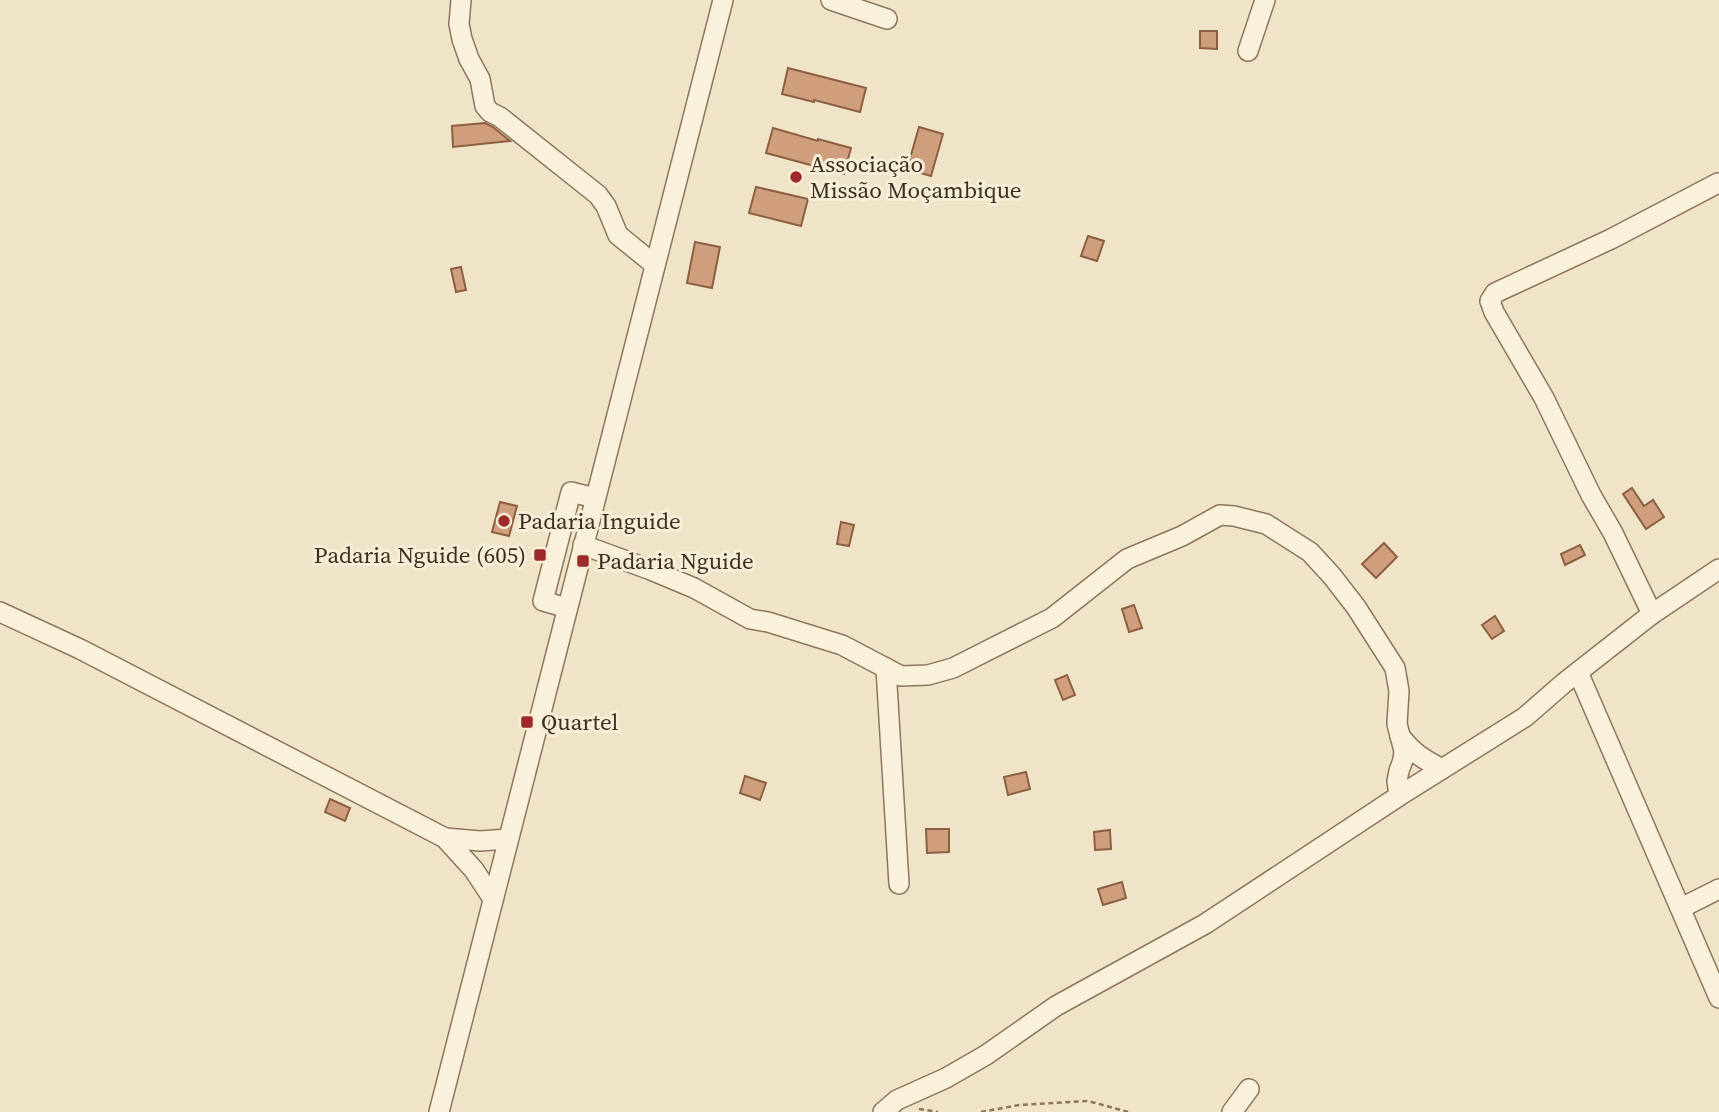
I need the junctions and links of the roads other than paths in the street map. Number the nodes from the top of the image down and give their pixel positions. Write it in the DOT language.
graph roads {
  1 [pos="461,0"];
  2 [pos="723,0"];
  3 [pos="831,0"];
  4 [pos="1265,0"];
  5 [pos="887,19"];
  6 [pos="1248,51"];
  7 [pos="1718,183"];
  8 [pos="655,265"];
  9 [pos="595,498"];
  10 [pos="583,545"];
  11 [pos="1719,569"];
  12 [pos="567,608"];
  13 [pos="0,612"];
  14 [pos="1652,614"];
  15 [pos="886,668"];
  16 [pos="1578,672"];
  17 [pos="1399,735"];
  18 [pos="1442,769"];
  19 [pos="1399,796"];
  20 [pos="445,838"];
  21 [pos="509,839"];
  22 [pos="899,884"];
  23 [pos="1719,889"];
  24 [pos="493,899"];
  25 [pos="1681,908"];
  26 [pos="1719,998"];
  27 [pos="1249,1089"];
  28 [pos="439,1112"];
  29 [pos="883,1112"];
  30 [pos="1232,1112"];
  1 -- 8 [label="street"];
  2 -- 8 [label="street"];
  3 -- 5 [label="street"];
  4 -- 6 [label="street"];
  7 -- 14 [label="street"];
  8 -- 9 [label="street"];
  9 -- 10 [label="street"];
  9 -- 12 [label="street"];
  10 -- 12 [label="street"];
  10 -- 15 [label="street"];
  11 -- 14 [label="street"];
  12 -- 21 [label="street"];
  13 -- 20 [label="street"];
  14 -- 16 [label="street"];
  15 -- 17 [label="street"];
  15 -- 22 [label="street"];
  16 -- 18 [label="street"];
  16 -- 25 [label="street"];
  17 -- 18 [label="street"];
  17 -- 19 [label="street"];
  18 -- 19 [label="street"];
  19 -- 29 [label="street"];
  20 -- 21 [label="street"];
  20 -- 24 [label="street"];
  21 -- 24 [label="street"];
  23 -- 25 [label="street"];
  24 -- 28 [label="street"];
  25 -- 26 [label="street"];
  27 -- 30 [label="street"];
}
